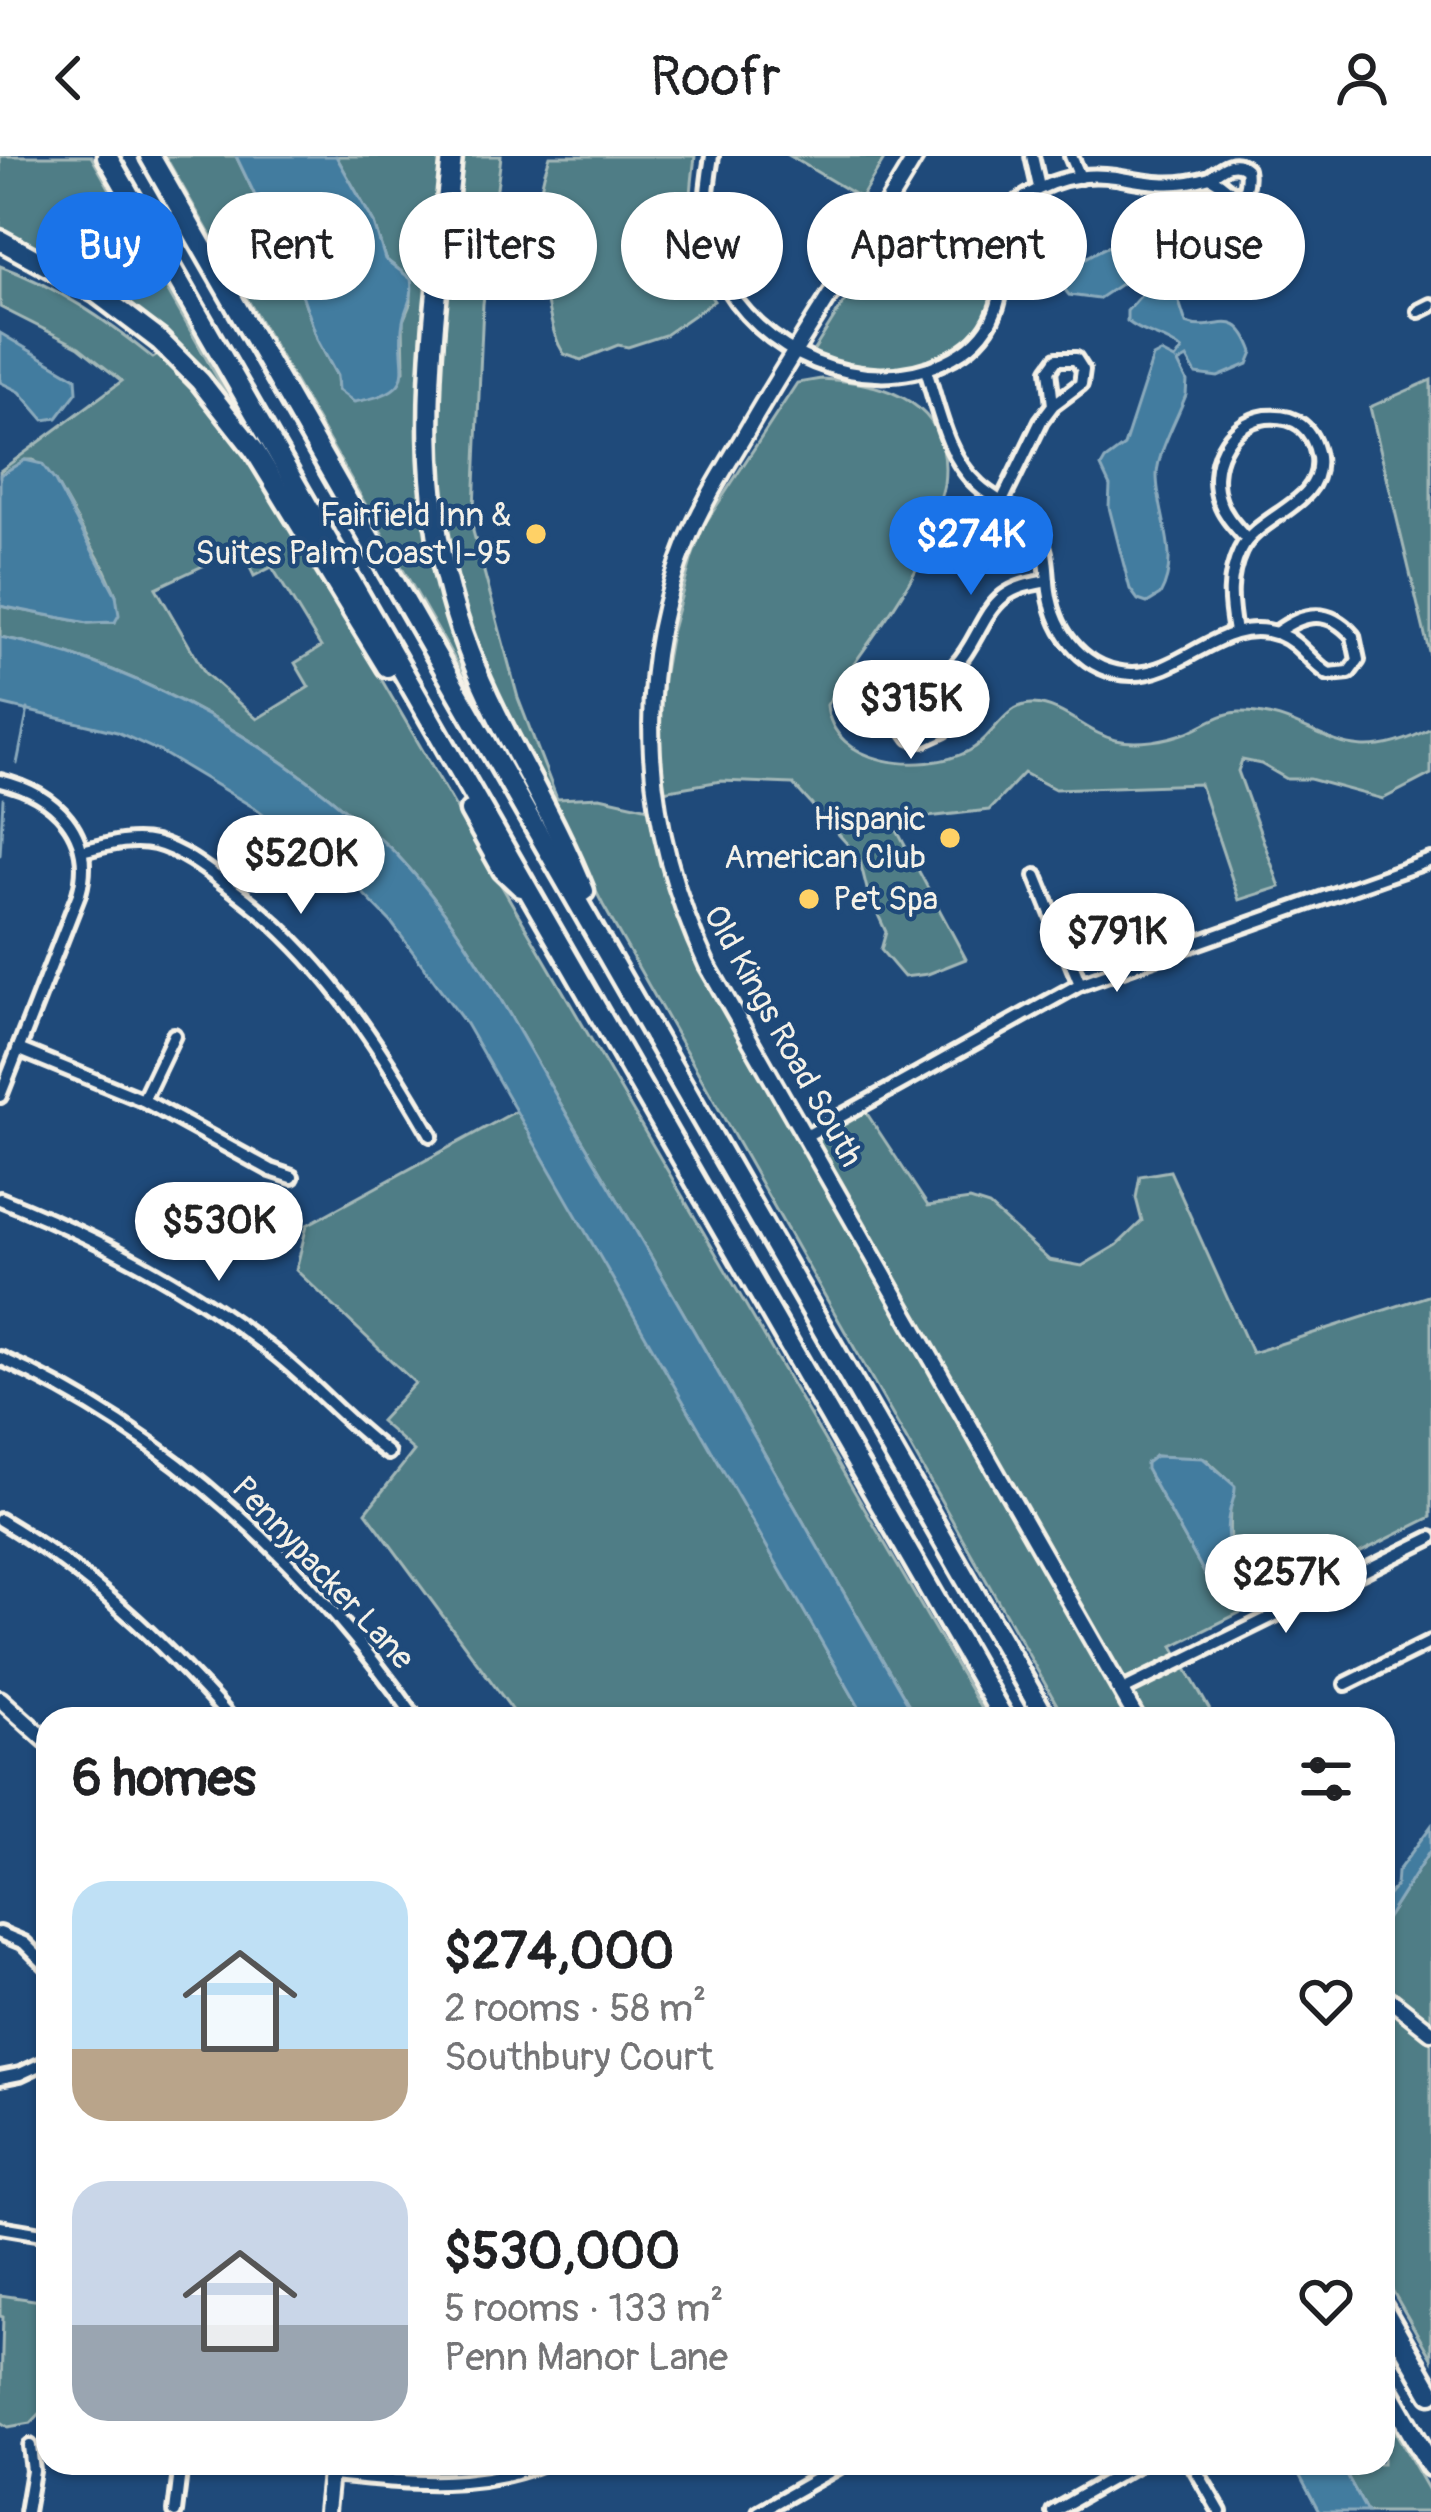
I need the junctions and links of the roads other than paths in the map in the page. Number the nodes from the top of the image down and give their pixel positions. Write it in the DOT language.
graph roads {
  1 [pos="106,156"];
  2 [pos="150,156"];
  3 [pos="452,156"];
  4 [pos="712,156"];
  5 [pos="916,156"];
  6 [pos="1032,156"];
  7 [pos="1071,156"];
  8 [pos="1080,177"];
  9 [pos="1210,177"];
  10 [pos="1039,188"];
  11 [pos="895,192"];
  12 [pos="1032,192"];
  13 [pos="1229,192"];
  14 [pos="1243,192"];
  15 [pos="1239,200"];
  16 [pos="0,240"];
  17 [pos="826,300"];
  18 [pos="999,300"];
  19 [pos="794,349"];
  20 [pos="926,370"];
  21 [pos="1053,405"];
  22 [pos="1002,501"];
  23 [pos="1246,540"];
  24 [pos="1048,581"];
  25 [pos="1235,632"];
  26 [pos="1276,633"];
  27 [pos="932,686"];
  28 [pos="0,781"];
  29 [pos="82,851"];
  30 [pos="1431,860"];
  31 [pos="1036,876"];
  32 [pos="535,900"];
  33 [pos="607,952"];
  34 [pos="1080,984"];
  35 [pos="174,1035"];
  36 [pos="18,1049"];
  37 [pos="0,1096"];
  38 [pos="142,1100"];
  39 [pos="431,1135"];
  40 [pos="806,1136"];
  41 [pos="292,1177"];
  42 [pos="0,1199"];
  43 [pos="0,1358"];
  44 [pos="388,1453"];
  45 [pos="0,1520"];
  46 [pos="1431,1538"];
  47 [pos="1431,1642"];
  48 [pos="1346,1684"];
  49 [pos="1121,1691"];
  50 [pos="0,1699"];
  51 [pos="220,1707"];
  52 [pos="407,1707"];
  53 [pos="997,1707"];
  54 [pos="1039,1707"];
  55 [pos="1130,1707"];
  56 [pos="36,1731"];
  57 [pos="0,1933"];
  58 [pos="36,1955"];
  59 [pos="1395,2004"];
  60 [pos="1431,2032"];
  61 [pos="36,2067"];
  62 [pos="0,2078"];
  63 [pos="0,2228"];
  64 [pos="36,2233"];
  65 [pos="1395,2329"];
  66 [pos="1431,2393"];
  67 [pos="1395,2403"];
  68 [pos="30,2446"];
  69 [pos="1431,2466"];
  70 [pos="180,2475"];
  71 [pos="330,2475"];
  72 [pos="371,2475"];
  73 [pos="487,2475"];
  74 [pos="504,2475"];
  75 [pos="824,2475"];
  76 [pos="1118,2475"];
  77 [pos="1199,2475"];
  78 [pos="488,2480"];
  79 [pos="26,2512"];
  80 [pos="176,2512"];
  81 [pos="326,2512"];
  82 [pos="759,2512"];
  83 [pos="1053,2512"];
  84 [pos="1220,2512"];
  1 -- 32 [label="highway"];
  2 -- 33 [label="highway"];
  3 -- 33 [label="highway"];
  4 -- 19 [label="street"];
  5 -- 11 [label="street, Old Kings Road South"];
  6 -- 10 [label="street"];
  7 -- 8 [label="street"];
  8 -- 9 [label="street"];
  8 -- 10 [label="street"];
  9 -- 13 [label="street"];
  9 -- 14 [label="street"];
  10 -- 12 [label="street"];
  15 -- 15 [label="street"];
  16 -- 32 [label="highway"];
  17 -- 19 [label="street, Old Kings Road South"];
  18 -- 20 [label="street"];
  19 -- 20 [label="street"];
  19 -- 40 [label="street, Old Kings Road South"];
  20 -- 22 [label="street"];
  21 -- 22 [label="street"];
  22 -- 24 [label="street"];
  23 -- 23 [label="street"];
  23 -- 25 [label="street"];
  24 -- 25 [label="street"];
  24 -- 27 [label="street"];
  25 -- 26 [label="street"];
  26 -- 26 [label="street"];
  27 -- 27 [label="street"];
  28 -- 29 [label="street"];
  29 -- 36 [label="street"];
  29 -- 39 [label="street"];
  30 -- 34 [label="street"];
  31 -- 34 [label="street"];
  32 -- 53 [label="highway"];
  33 -- 54 [label="highway"];
  34 -- 40 [label="street"];
  35 -- 38 [label="street"];
  36 -- 37 [label="street"];
  36 -- 38 [label="street"];
  38 -- 41 [label="street"];
  40 -- 49 [label="street, Old Kings Road South"];
  42 -- 44 [label="street"];
  43 -- 52 [label="street, Pennypacker Lane"];
  45 -- 51 [label="street"];
  46 -- 49 [label="street"];
  47 -- 48 [label="street"];
  49 -- 55 [label="street, Old Kings Road South"];
  50 -- 56 [label="street"];
  57 -- 58 [label="street"];
  59 -- 60 [label="street"];
  61 -- 62 [label="street"];
  63 -- 64 [label="street"];
  65 -- 66 [label="highway"];
  67 -- 69 [label="highway"];
  68 -- 79 [label="street"];
  70 -- 80 [label="street"];
  71 -- 81 [label="street"];
  72 -- 78 [label="street"];
  73 -- 78 [label="street"];
  74 -- 78 [label="street"];
  75 -- 82 [label="street"];
  76 -- 83 [label="street"];
  77 -- 84 [label="street"];
}
